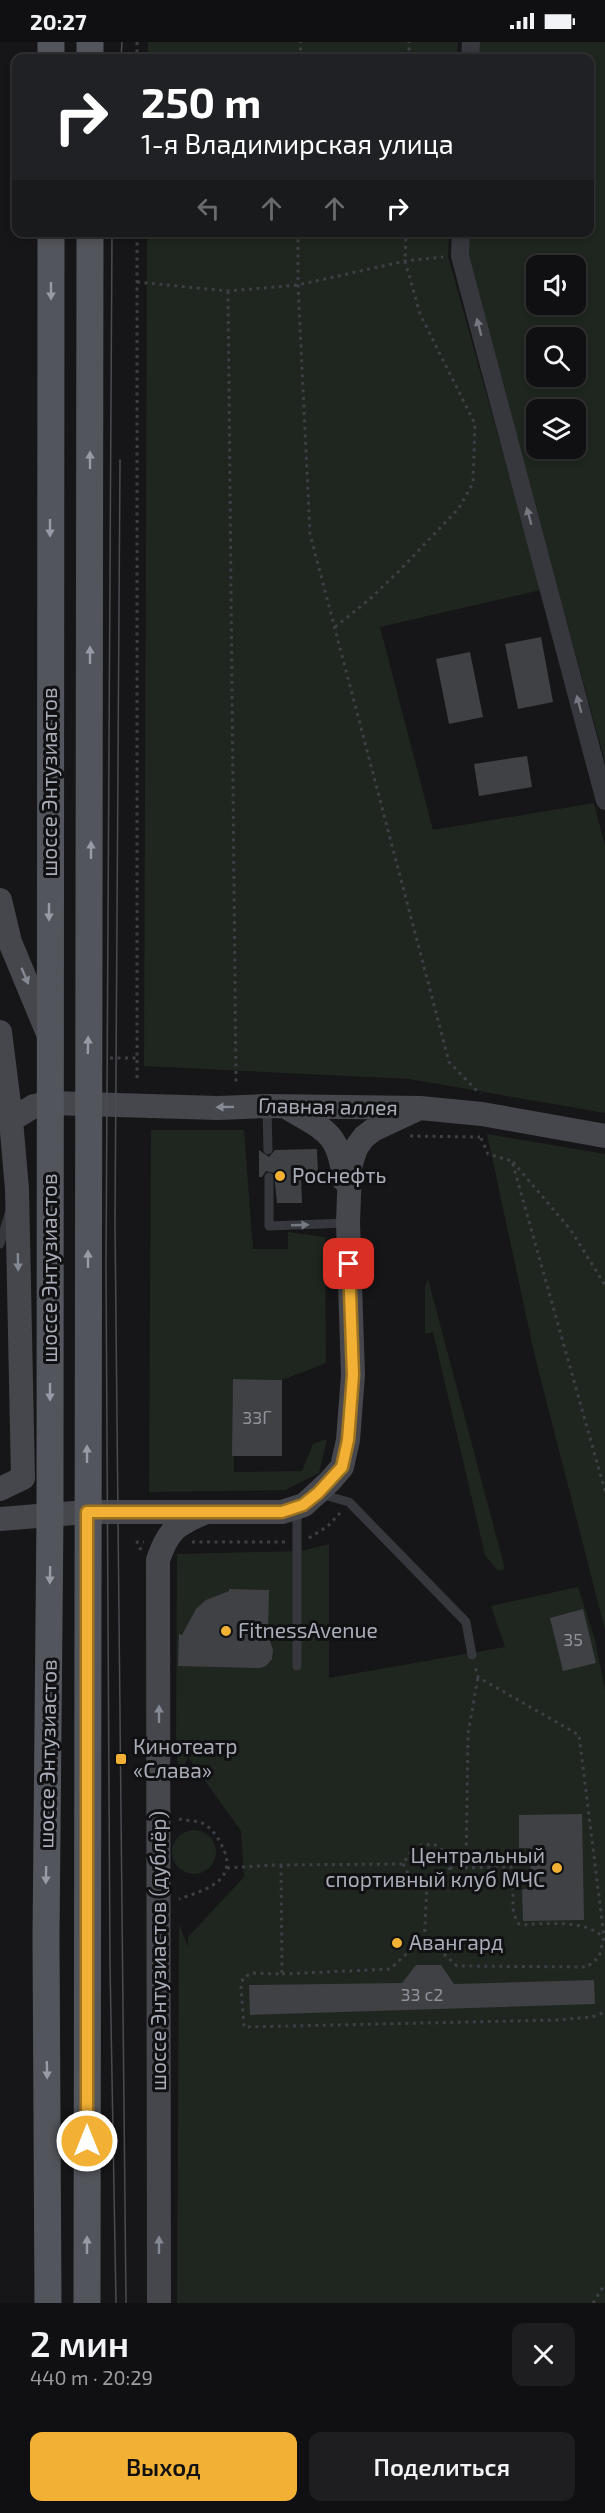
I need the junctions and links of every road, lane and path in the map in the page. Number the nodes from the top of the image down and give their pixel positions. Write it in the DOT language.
graph roads {
  1 [pos="51,237"];
  2 [pos="90,237"];
  3 [pos="137,237"];
  4 [pos="298,237"];
  5 [pos="406,237"];
  6 [pos="461,237"];
  7 [pos="460,256"];
  8 [pos="405,261"];
  9 [pos="137,282"];
  10 [pos="298,285"];
  11 [pos="228,291"];
  12 [pos="334,627"];
  13 [pos="605,801"];
  14 [pos="0,900"];
  15 [pos="0,1032"];
  16 [pos="49,1038"];
  17 [pos="137,1058"];
  18 [pos="102,1059"];
  19 [pos="137,1078"];
  20 [pos="236,1084"];
  21 [pos="484,1098"];
  22 [pos="50,1103"];
  23 [pos="88,1103"];
  24 [pos="275,1106"];
  25 [pos="420,1108"];
  26 [pos="6,1115"];
  27 [pos="480,1127"];
  28 [pos="605,1136"];
  29 [pos="268,1150"];
  30 [pos="512,1161"];
  31 [pos="269,1177"];
  32 [pos="17,1189"];
  33 [pos="348,1223"];
  34 [pos="0,1244"];
  35 [pos="605,1285"];
  36 [pos="36,1477"];
  37 [pos="0,1489"];
  38 [pos="605,1491"];
  39 [pos="318,1493"];
  40 [pos="297,1507"];
  41 [pos="87,1512"];
  42 [pos="204,1513"];
  43 [pos="50,1516"];
  44 [pos="0,1519"];
  45 [pos="472,1656"];
  46 [pos="297,1666"];
  47 [pos="478,1677"];
  48 [pos="177,1818"];
  49 [pos="404,1864"];
  50 [pos="281,1865"];
  51 [pos="227,1868"];
  52 [pos="450,1868"];
  53 [pos="466,1868"];
  54 [pos="427,1883"];
  55 [pos="175,1901"];
  56 [pos="604,1938"];
  57 [pos="424,1948"];
  58 [pos="282,1974"];
  59 [pos="605,2012"];
  60 [pos="605,2284"];
  61 [pos="48,2303"];
  62 [pos="87,2303"];
  63 [pos="159,2303"];
  64 [pos="593,2303"];
  1 -- 16 [label="main road, шоссе Энтузиастов, one-way"];
  23 -- 2 [label="main road, шоссе Энтузиастов, one-way"];
  3 -- 9 [label="path"];
  4 -- 10 [label="path"];
  5 -- 8 [label="path"];
  6 -- 7 [label="street"];
  7 -- 8 [label="path"];
  13 -- 7 [label="street, one-way"];
  8 -- 10 [label="path"];
  8 -- 12 [label="path"];
  9 -- 11 [label="path"];
  9 -- 17 [label="path"];
  10 -- 11 [label="path"];
  10 -- 12 [label="path"];
  11 -- 20 [label="path"];
  12 -- 21 [label="path"];
  14 -- 16 [label="main road, one-way"];
  15 -- 26 [label="main road"];
  16 -- 22 [label="main road, шоссе Энтузиастов"];
  17 -- 18 [label="path"];
  17 -- 19 [label="path"];
  22 -- 23 [label="main road, Главная аллея"];
  22 -- 26 [label="main road"];
  22 -- 36 [label="main road, шоссе Энтузиастов, one-way"];
  24 -- 23 [label="main road, Главная аллея, one-way"];
  41 -- 23 [label="main road, шоссе Энтузиастов, one-way"];
  24 -- 25 [label="main road, Главная аллея"];
  24 -- 29 [label="lane"];
  24 -- 33 [label="main road"];
  25 -- 28 [label="main road, Главная аллея"];
  25 -- 33 [label="main road"];
  26 -- 32 [label="main road"];
  27 -- 30 [label="path"];
  30 -- 35 [label="path"];
  30 -- 38 [label="path"];
  31 -- 33 [label="lane, one-way"];
  32 -- 34 [label="lane"];
  32 -- 36 [label="main road, one-way"];
  33 -- 39 [label="main road"];
  36 -- 37 [label="main road"];
  36 -- 43 [label="main road, шоссе Энтузиастов"];
  39 -- 40 [label="main road"];
  39 -- 45 [label="lane"];
  40 -- 42 [label="main road"];
  40 -- 46 [label="lane"];
  41 -- 42 [label="main road"];
  41 -- 43 [label="main road"];
  62 -- 41 [label="main road, шоссе Энтузиастов, one-way"];
  63 -- 42 [label="main road, шоссе Энтузиастов (дублёр), one-way"];
  43 -- 44 [label="main road"];
  43 -- 61 [label="main road, шоссе Энтузиастов, one-way"];
  45 -- 47 [label="path"];
  47 -- 53 [label="path"];
  47 -- 56 [label="path"];
  48 -- 51 [label="path"];
  49 -- 50 [label="path"];
  49 -- 52 [label="path"];
  49 -- 54 [label="path"];
  50 -- 51 [label="path"];
  50 -- 58 [label="path"];
  51 -- 55 [label="path"];
  52 -- 53 [label="path"];
  52 -- 54 [label="path"];
  53 -- 56 [label="path"];
  54 -- 57 [label="path"];
  56 -- 57 [label="path"];
  57 -- 58 [label="path"];
  58 -- 59 [label="path"];
  60 -- 64 [label="path"];
}
